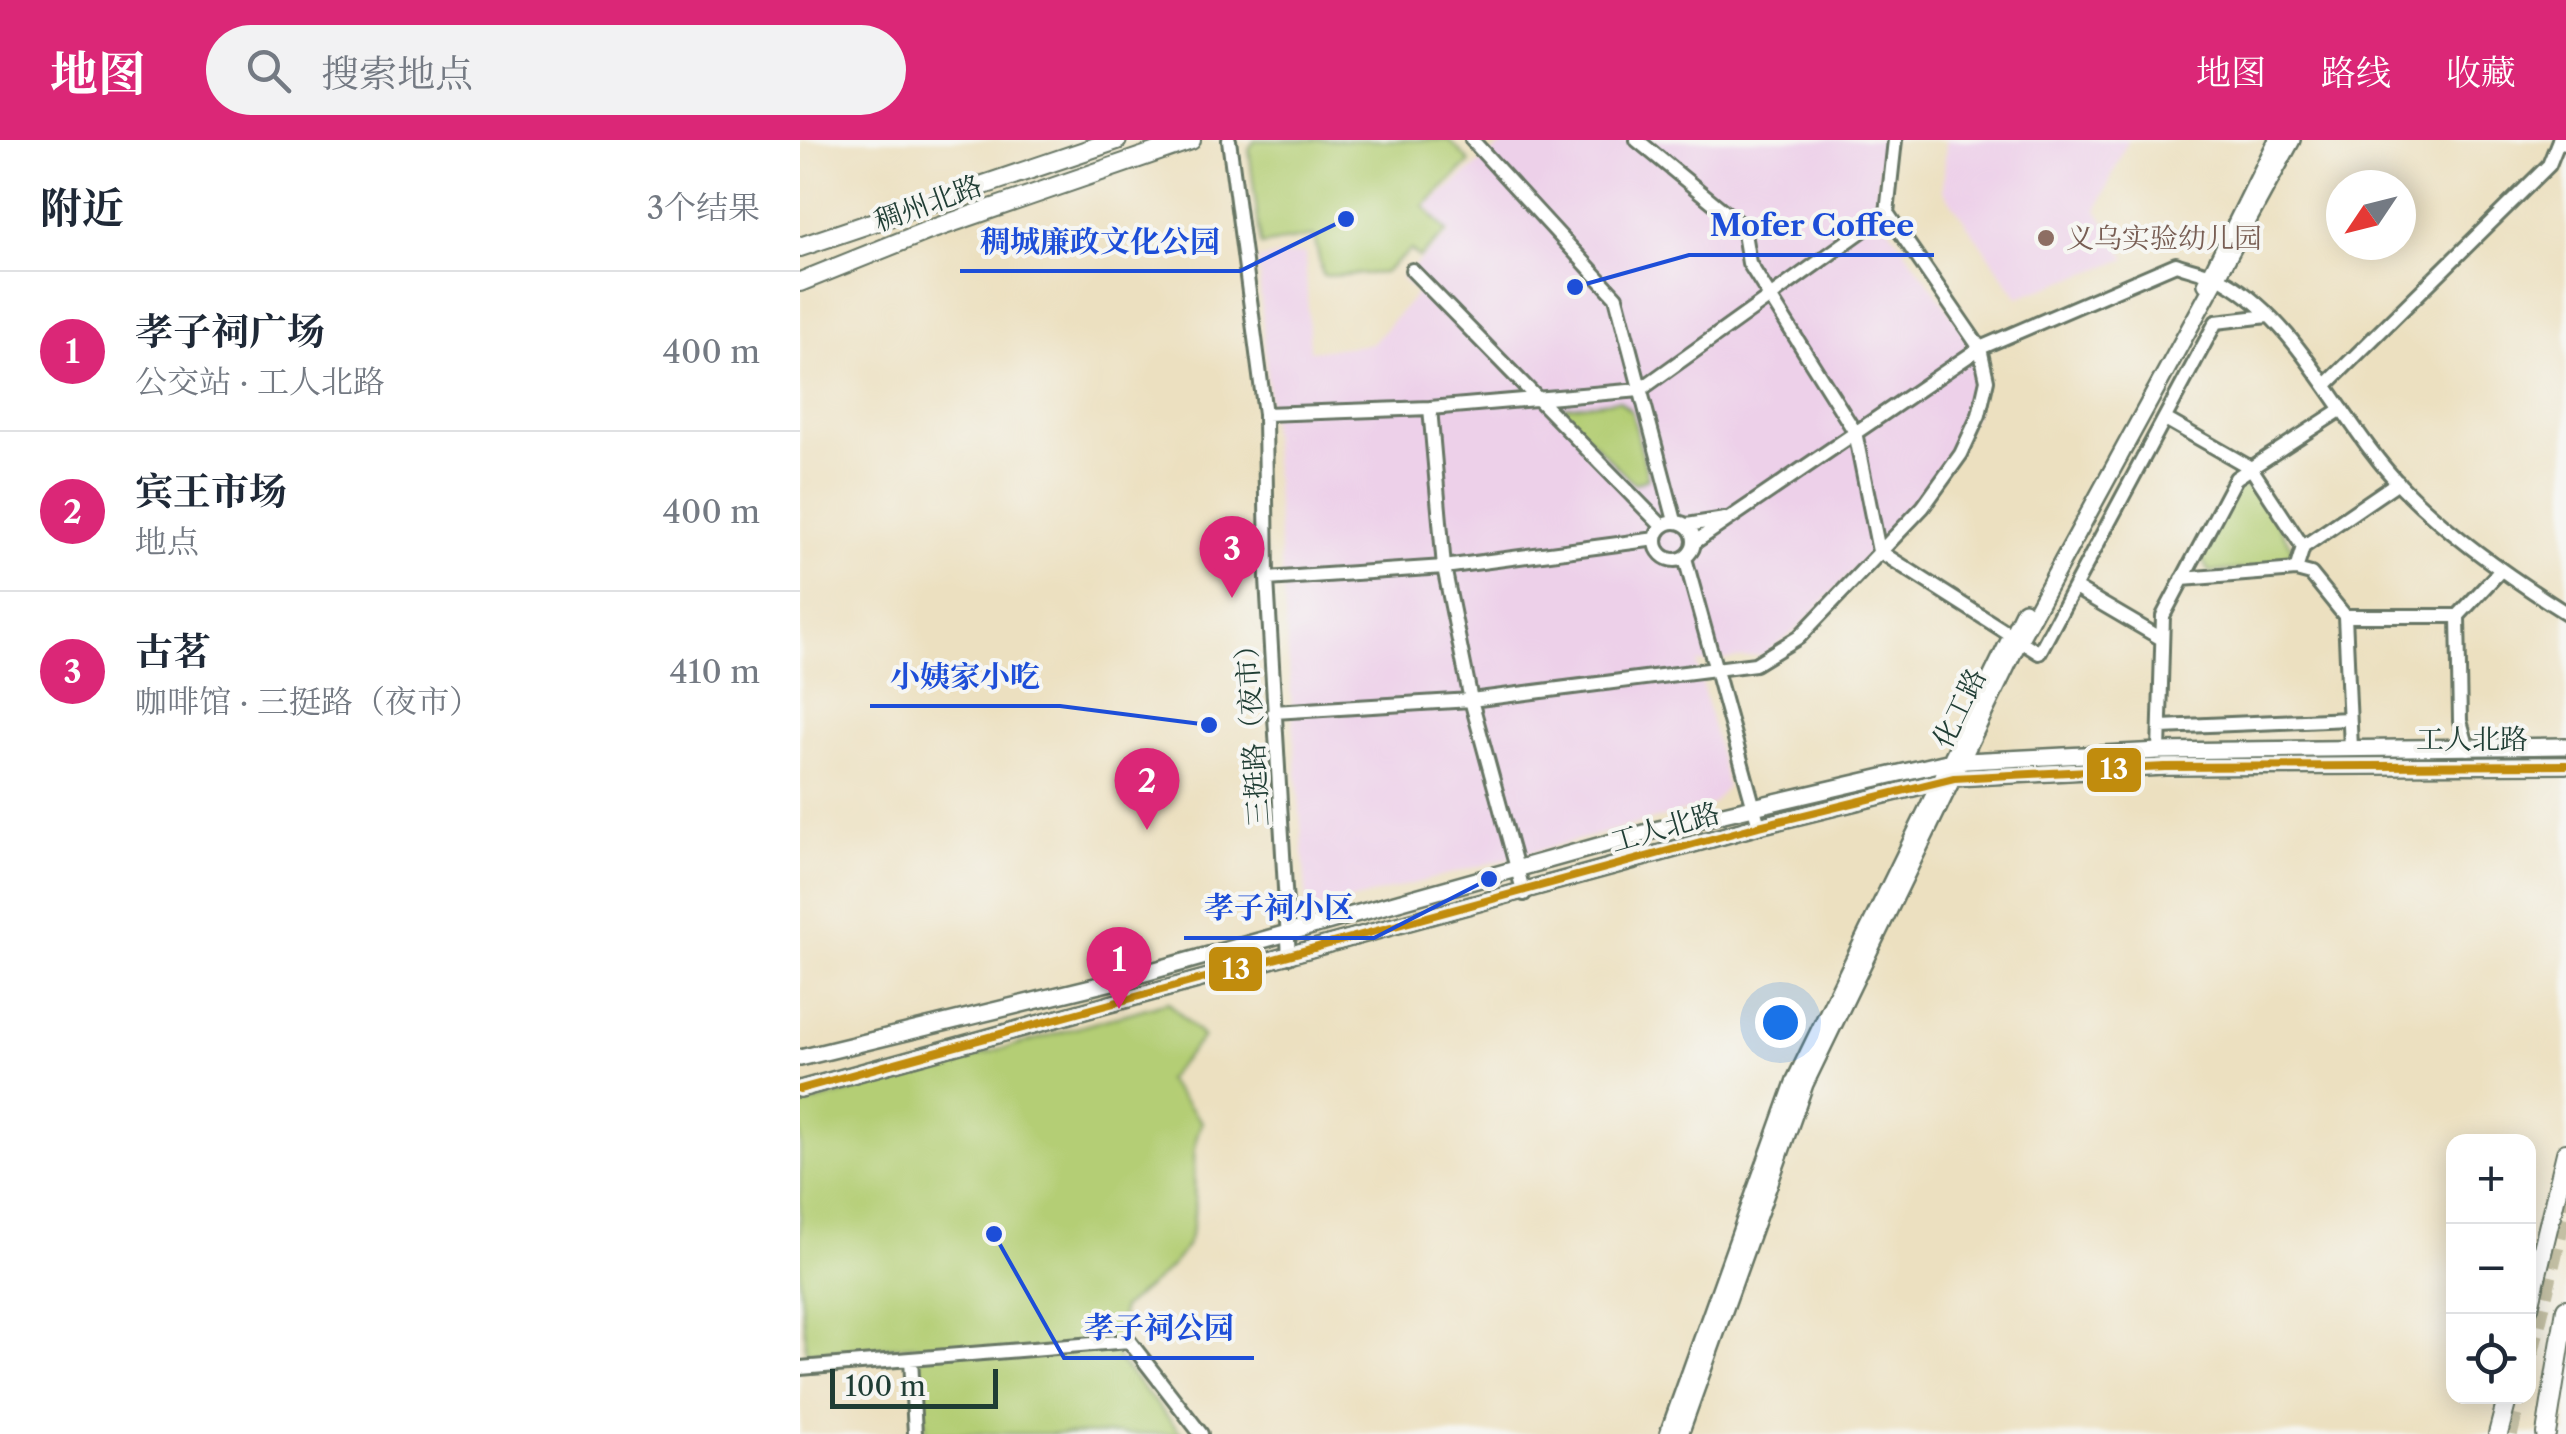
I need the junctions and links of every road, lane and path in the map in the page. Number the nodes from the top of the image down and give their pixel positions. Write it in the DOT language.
graph roads {
  1 [pos="1117,140"];
  2 [pos="1190,140"];
  3 [pos="1229,140"];
  4 [pos="1472,140"];
  5 [pos="1637,140"];
  6 [pos="1895,140"];
  7 [pos="2277,140"];
  8 [pos="2292,140"];
  9 [pos="2562,140"];
  10 [pos="1887,213"];
  11 [pos="800,248"];
  12 [pos="1412,270"];
  13 [pos="2215,278"];
  14 [pos="800,282"];
  15 [pos="1769,297"];
  16 [pos="2268,316"];
  17 [pos="1980,348"];
  18 [pos="2326,385"];
  19 [pos="1640,390"];
  20 [pos="1536,398"];
  21 [pos="1430,408"];
  22 [pos="2342,409"];
  23 [pos="1265,414"];
  24 [pos="2166,420"];
  25 [pos="1855,432"];
  26 [pos="2251,468"];
  27 [pos="2398,482"];
  28 [pos="1728,518"];
  29 [pos="1670,528"];
  30 [pos="1695,542"];
  31 [pos="2303,546"];
  32 [pos="1879,551"];
  33 [pos="1685,558"];
  34 [pos="1444,567"];
  35 [pos="2296,570"];
  36 [pos="2501,570"];
  37 [pos="1267,578"];
  38 [pos="2182,579"];
  39 [pos="2074,588"];
  40 [pos="2566,612"];
  41 [pos="2345,616"];
  42 [pos="2458,616"];
  43 [pos="2015,637"];
  44 [pos="2162,639"];
  45 [pos="1716,669"];
  46 [pos="1471,700"];
  47 [pos="1274,712"];
  48 [pos="2349,718"];
  49 [pos="2254,722"];
  50 [pos="2161,727"];
  51 [pos="2566,746"];
  52 [pos="2350,748"];
  53 [pos="2468,749"];
  54 [pos="2159,751"];
  55 [pos="2257,751"];
  56 [pos="2566,765"];
  57 [pos="1953,767"];
  58 [pos="1936,782"];
  59 [pos="1753,806"];
  60 [pos="1759,826"];
  61 [pos="1518,870"];
  62 [pos="1524,894"];
  63 [pos="1291,932"];
  64 [pos="1289,957"];
  65 [pos="800,1058"];
  66 [pos="800,1090"];
  67 [pos="2566,1153"];
  68 [pos="2536,1275"];
  69 [pos="2566,1309"];
  70 [pos="911,1359"];
  71 [pos="800,1368"];
  72 [pos="2506,1404"];
  73 [pos="915,1434"];
  74 [pos="1201,1434"];
  75 [pos="1668,1434"];
  76 [pos="1680,1434"];
  77 [pos="2498,1434"];
  78 [pos="2546,1434"];
  1 -- 11 [label="main road, 稠州北路"];
  2 -- 14 [label="main road, 稠州北路"];
  3 -- 23 [label="street, 三挺路（夜市）"];
  4 -- 19 [label="street"];
  5 -- 15 [label="street"];
  6 -- 10 [label="street"];
  7 -- 13 [label="street, 化工路"];
  8 -- 13 [label="street, 化工路"];
  9 -- 18 [label="street"];
  10 -- 15 [label="street"];
  10 -- 17 [label="street"];
  12 -- 20 [label="street"];
  13 -- 16 [label="street"];
  13 -- 17 [label="street"];
  13 -- 43 [label="street, 化工路"];
  15 -- 19 [label="street"];
  15 -- 25 [label="street"];
  16 -- 18 [label="street"];
  16 -- 24 [label="street"];
  17 -- 25 [label="street"];
  17 -- 32 [label="street"];
  18 -- 22 [label="street"];
  19 -- 20 [label="street"];
  19 -- 29 [label="street"];
  20 -- 21 [label="street"];
  20 -- 29 [label="street"];
  21 -- 23 [label="street"];
  21 -- 34 [label="street"];
  22 -- 26 [label="street"];
  22 -- 27 [label="street"];
  23 -- 37 [label="street, 三挺路（夜市）"];
  24 -- 26 [label="street"];
  24 -- 39 [label="street"];
  25 -- 28 [label="street"];
  25 -- 32 [label="street"];
  26 -- 31 [label="street"];
  26 -- 38 [label="street"];
  27 -- 31 [label="street"];
  27 -- 36 [label="street"];
  28 -- 29 [label="street"];
  28 -- 30 [label="street"];
  29 -- 30 [label="street"];
  29 -- 33 [label="street"];
  29 -- 34 [label="street"];
  30 -- 33 [label="street"];
  31 -- 35 [label="street"];
  32 -- 43 [label="street"];
  32 -- 45 [label="street"];
  33 -- 45 [label="street"];
  34 -- 37 [label="street"];
  34 -- 46 [label="street"];
  35 -- 38 [label="street"];
  35 -- 41 [label="street"];
  36 -- 40 [label="street"];
  36 -- 42 [label="street"];
  37 -- 47 [label="street, 三挺路（夜市）"];
  38 -- 44 [label="street"];
  39 -- 43 [label="street"];
  39 -- 44 [label="street"];
  41 -- 42 [label="street"];
  41 -- 48 [label="street"];
  42 -- 53 [label="street"];
  43 -- 57 [label="street, 化工路"];
  44 -- 50 [label="street"];
  45 -- 46 [label="street"];
  45 -- 59 [label="street"];
  46 -- 47 [label="street"];
  46 -- 61 [label="street"];
  47 -- 63 [label="street, 三挺路（夜市）"];
  48 -- 49 [label="street"];
  48 -- 52 [label="street"];
  49 -- 50 [label="street"];
  49 -- 55 [label="street"];
  50 -- 54 [label="street"];
  51 -- 53 [label="street, 工人北路"];
  52 -- 53 [label="street, 工人北路"];
  52 -- 55 [label="street, 工人北路"];
  54 -- 55 [label="street, 工人北路"];
  54 -- 57 [label="street, 工人北路"];
  56 -- 57 [label="street, 工人北路"];
  57 -- 58 [label="street, 工人北路"];
  57 -- 59 [label="street, 工人北路"];
  57 -- 76 [label="street, 化工路"];
  58 -- 60 [label="street, 工人北路"];
  58 -- 75 [label="street, 化工路"];
  59 -- 60 [label="street"];
  59 -- 61 [label="street, 工人北路"];
  60 -- 62 [label="street, 工人北路"];
  61 -- 62 [label="street"];
  61 -- 63 [label="street, 工人北路"];
  62 -- 64 [label="street, 工人北路"];
  63 -- 64 [label="street, 三挺路（夜市）"];
  63 -- 65 [label="street, 工人北路"];
  64 -- 66 [label="street, 工人北路"];
  67 -- 68 [label="main road"];
  69 -- 78 [label="main road"];
  70 -- 71 [label="street"];
  70 -- 73 [label="street"];
  70 -- 74 [label="street"];
  72 -- 77 [label="main road"];
}
